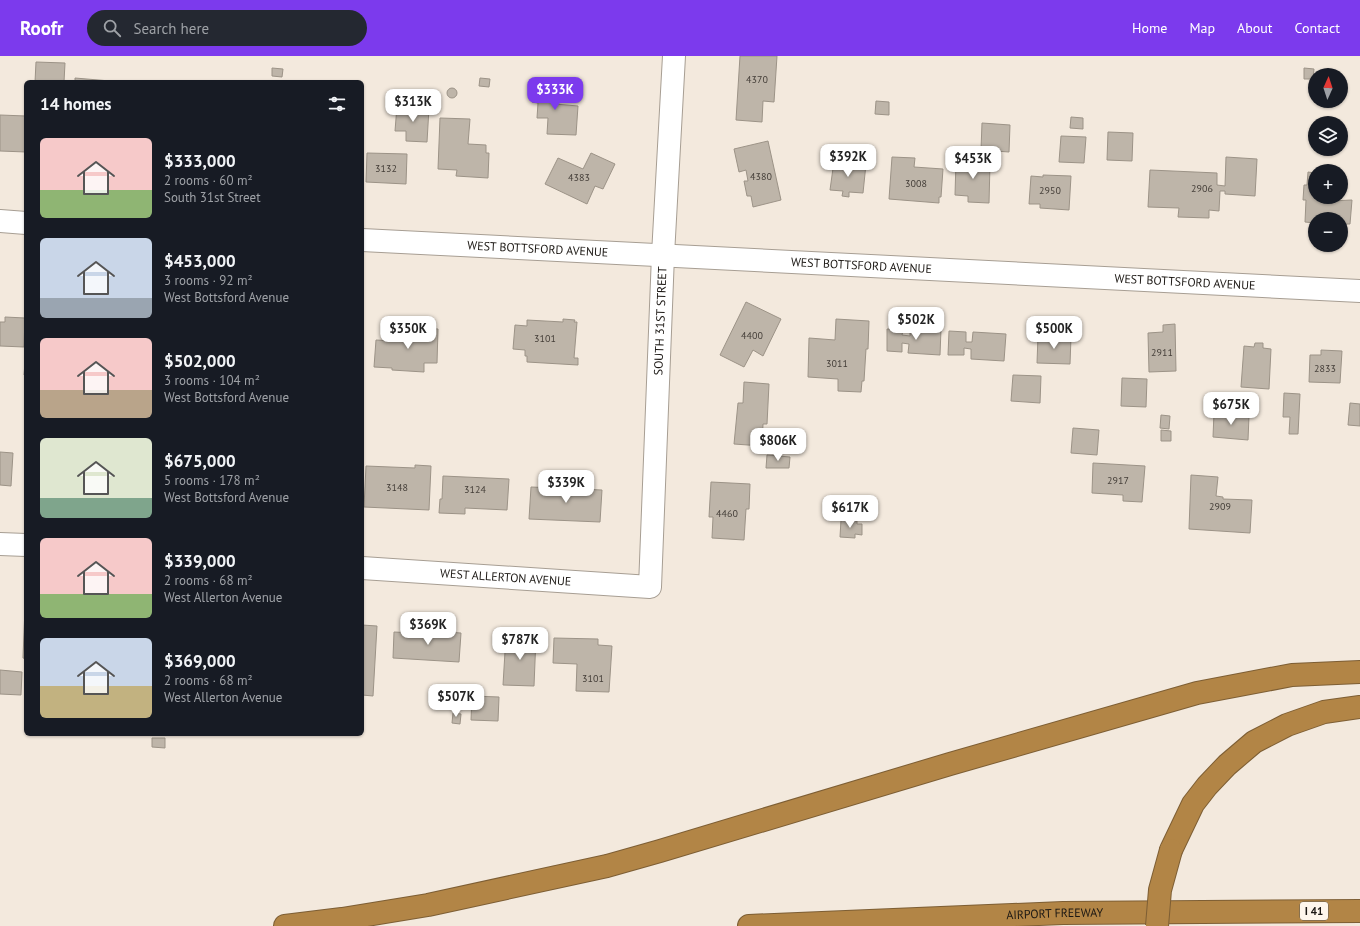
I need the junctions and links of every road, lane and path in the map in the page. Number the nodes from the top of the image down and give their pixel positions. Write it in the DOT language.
graph roads {
  1 [pos="674,56"];
  2 [pos="0,221"];
  3 [pos="24,223"];
  4 [pos="364,240"];
  5 [pos="663,255"];
  6 [pos="1360,291"];
  7 [pos="0,544"];
  8 [pos="24,546"];
  9 [pos="364,568"];
  10 [pos="650,587"];
  11 [pos="1360,672"];
  12 [pos="1360,707"];
  13 [pos="1360,911"];
  14 [pos="285,926"];
  15 [pos="749,926"];
  16 [pos="1157,926"];
  1 -- 5 [label="street, SOUTH 31ST STREET"];
  2 -- 3 [label="street"];
  4 -- 5 [label="street, WEST BOTTSFORD AVENUE"];
  5 -- 6 [label="street, WEST BOTTSFORD AVENUE"];
  5 -- 10 [label="street, SOUTH 31ST STREET"];
  7 -- 8 [label="street"];
  9 -- 10 [label="street, WEST ALLERTON AVENUE"];
  11 -- 14 [label="highway"];
  12 -- 16 [label="highway, bridge"];
  13 -- 15 [label="highway, AIRPORT FREEWAY / I 41"];
}
